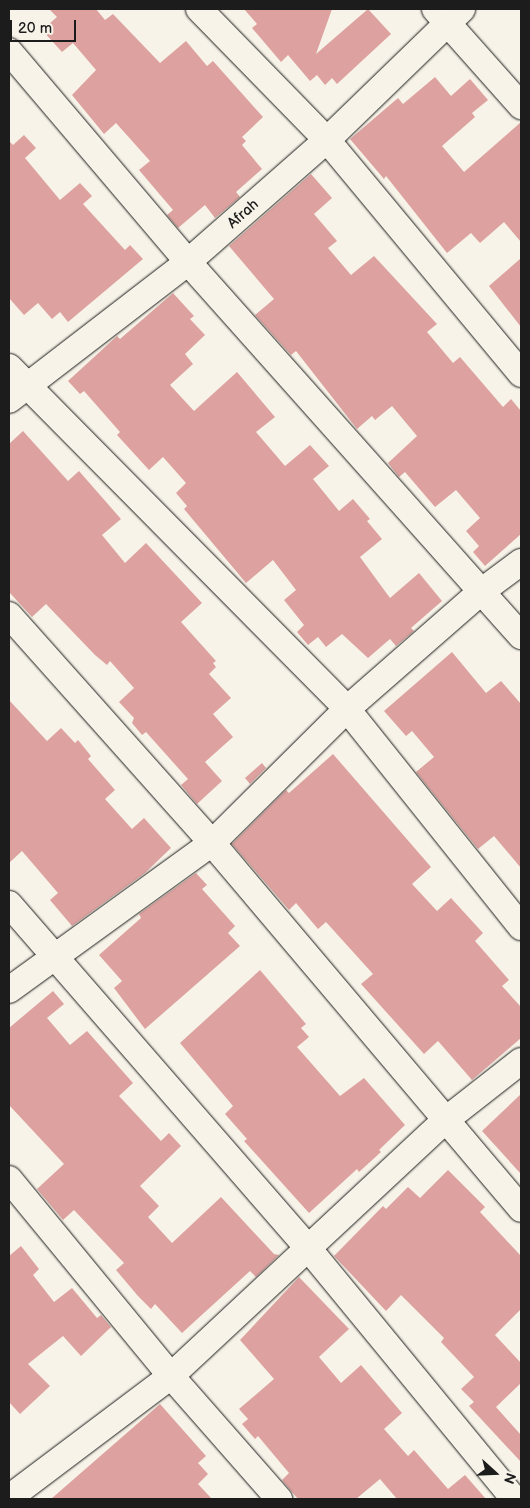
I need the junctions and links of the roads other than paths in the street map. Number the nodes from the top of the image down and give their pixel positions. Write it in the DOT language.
graph roads {
  1 [pos="199,9"];
  2 [pos="448,13"];
  3 [pos="9,51"];
  4 [pos="521,106"];
  5 [pos="327,140"];
  6 [pos="188,262"];
  7 [pos="521,374"];
  8 [pos="14,384"];
  9 [pos="521,562"];
  10 [pos="482,591"];
  11 [pos="9,615"];
  12 [pos="521,636"];
  13 [pos="347,709"];
  14 [pos="212,843"];
  15 [pos="9,904"];
  16 [pos="521,928"];
  17 [pos="53,956"];
  18 [pos="9,990"];
  19 [pos="521,1061"];
  20 [pos="447,1120"];
  21 [pos="9,1180"];
  22 [pos="521,1209"];
  23 [pos="308,1248"];
  24 [pos="171,1376"];
  25 [pos="9,1498"];
  26 [pos="279,1499"];
  27 [pos="514,1499"];
  1 -- 5 [label="street"];
  2 -- 4 [label="street"];
  2 -- 5 [label="street, Afrah"];
  3 -- 6 [label="street"];
  5 -- 6 [label="street, Afrah"];
  5 -- 7 [label="street"];
  6 -- 8 [label="street, Afrah"];
  6 -- 10 [label="street"];
  8 -- 13 [label="street"];
  9 -- 10 [label="street"];
  10 -- 12 [label="street"];
  10 -- 13 [label="street"];
  11 -- 14 [label="street"];
  13 -- 14 [label="street"];
  13 -- 16 [label="street"];
  14 -- 17 [label="street"];
  14 -- 20 [label="street"];
  15 -- 17 [label="street"];
  17 -- 18 [label="street"];
  17 -- 23 [label="street"];
  19 -- 20 [label="street"];
  20 -- 22 [label="street"];
  20 -- 23 [label="street"];
  21 -- 24 [label="street"];
  23 -- 24 [label="street"];
  23 -- 27 [label="street"];
  24 -- 25 [label="street"];
  24 -- 26 [label="street"];
}
